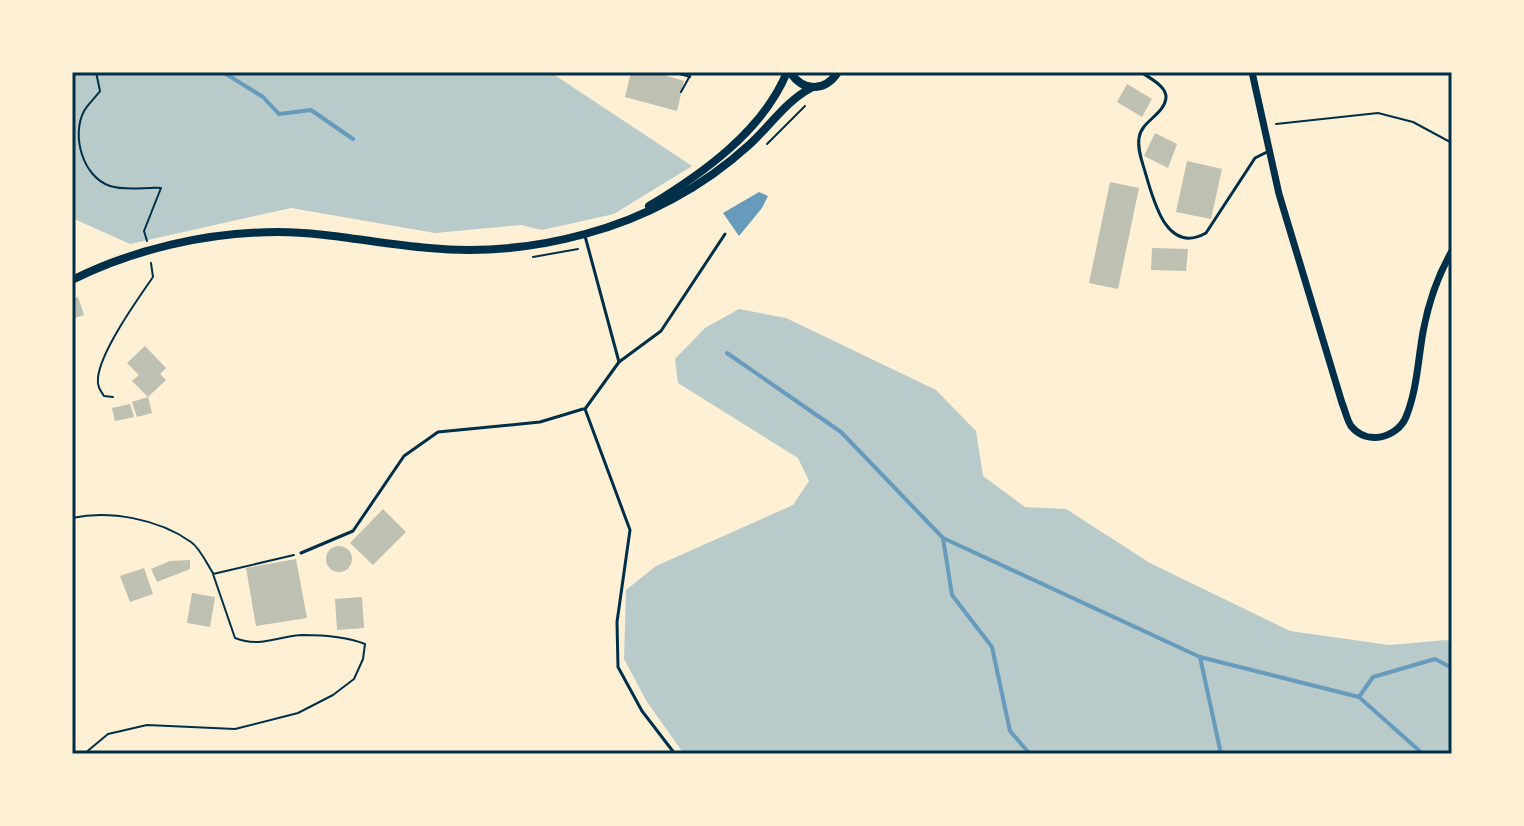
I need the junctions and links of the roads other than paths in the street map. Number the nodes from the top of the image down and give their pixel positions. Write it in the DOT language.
graph roads {
  1 [pos="788,72"];
  2 [pos="838,72"];
  3 [pos="1141,72"];
  4 [pos="1252,72"];
  5 [pos="811,88"];
  6 [pos="1268,152"];
  7 [pos="613,226"];
  8 [pos="725,234"];
  9 [pos="584,235"];
  10 [pos="1452,251"];
  11 [pos="72,280"];
  12 [pos="619,362"];
  13 [pos="585,409"];
  14 [pos="301,553"];
  15 [pos="675,754"];
  1 -- 5 [label="main road"];
  1 -- 7 [label="main road"];
  2 -- 5 [label="main road"];
  3 -- 6 [label="lane"];
  4 -- 6 [label="street"];
  5 -- 7 [label="main road"];
  6 -- 10 [label="street"];
  7 -- 9 [label="main road"];
  8 -- 12 [label="lane"];
  9 -- 11 [label="main road"];
  9 -- 12 [label="lane"];
  12 -- 13 [label="lane"];
  13 -- 14 [label="lane"];
  13 -- 15 [label="lane"];
}
